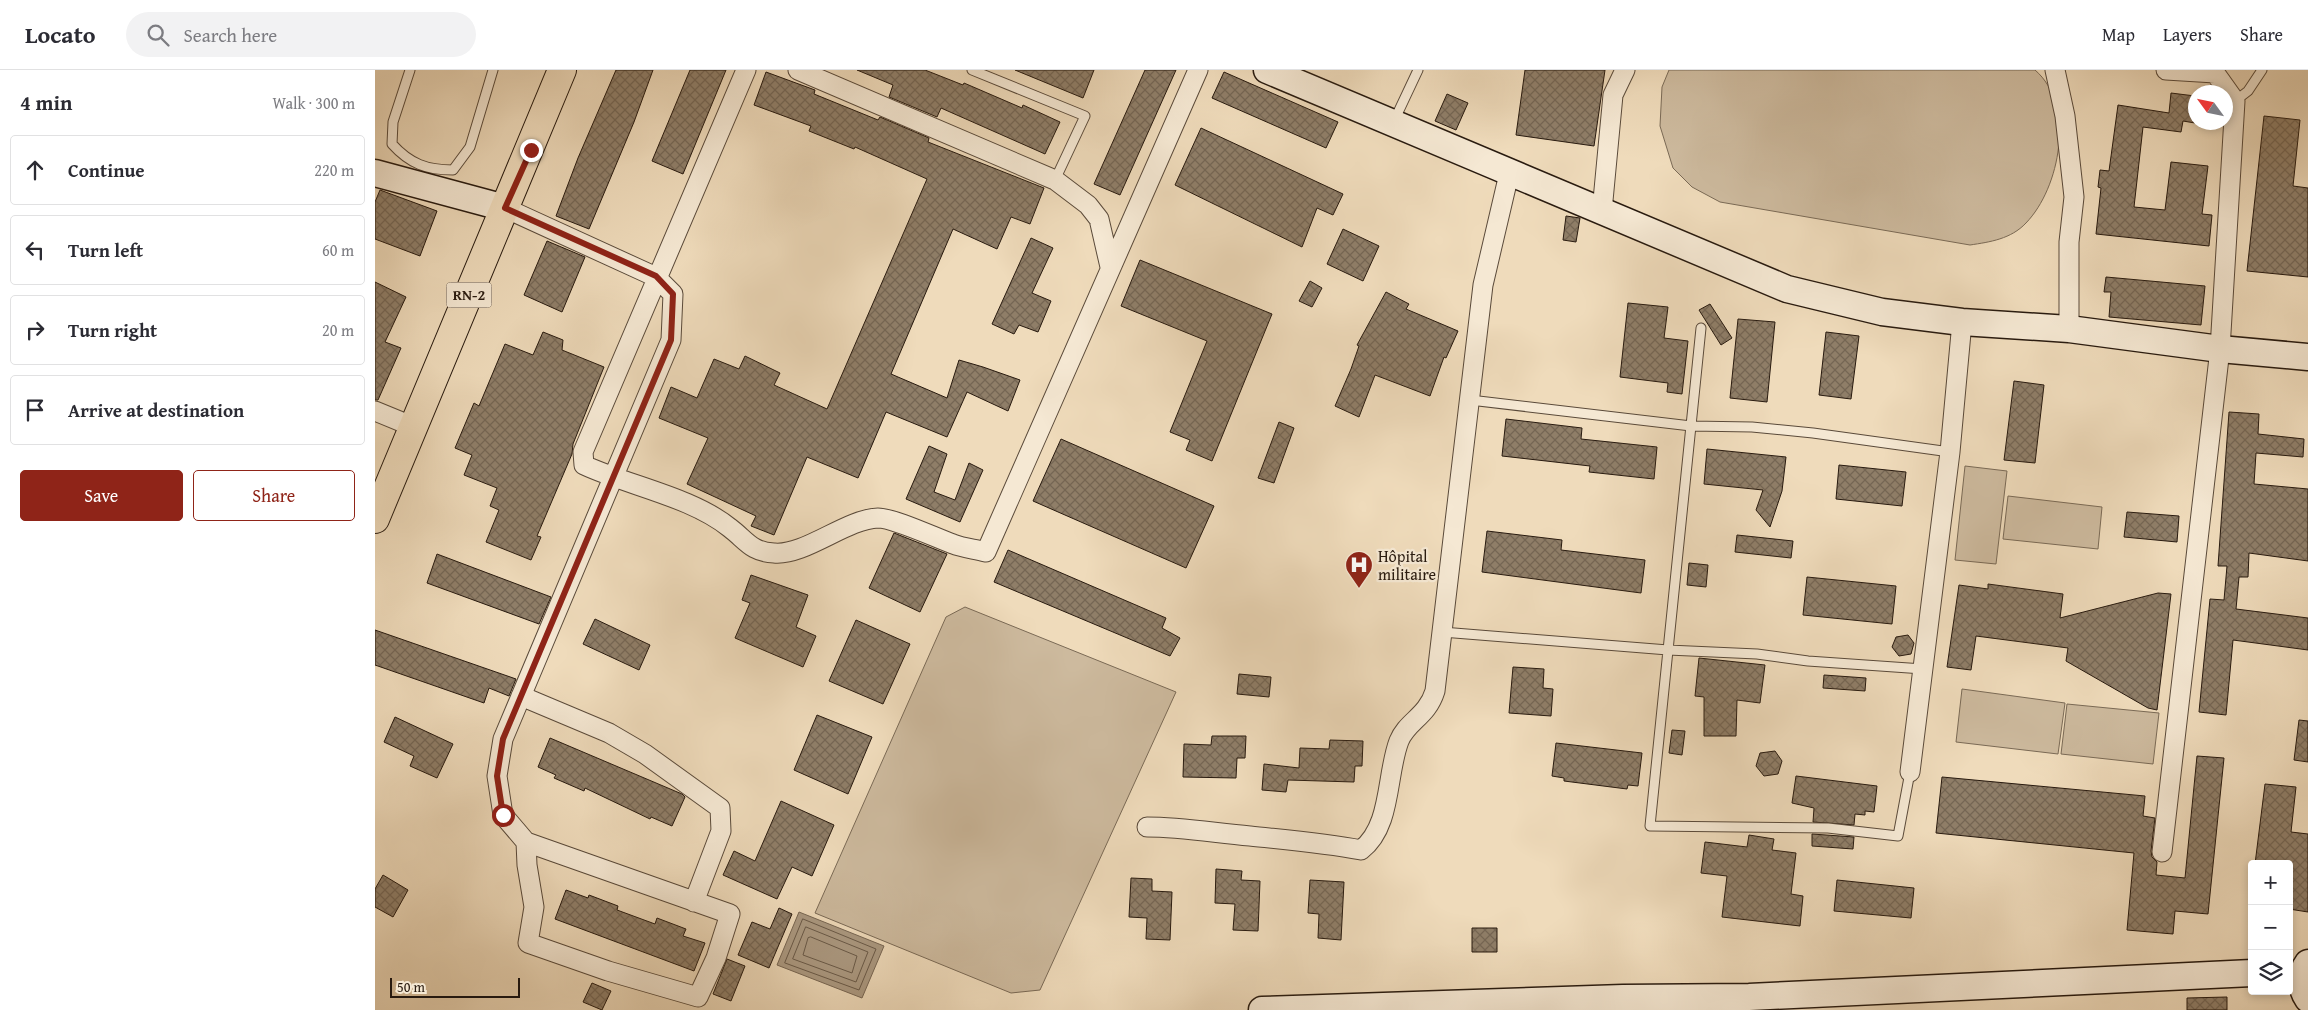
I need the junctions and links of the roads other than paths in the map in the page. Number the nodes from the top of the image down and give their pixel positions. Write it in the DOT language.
graph roads {
  1 [pos="410,70"];
  2 [pos="493,70"];
  3 [pos="562,70"];
  4 [pos="746,70"];
  5 [pos="798,70"];
  6 [pos="972,70"];
  7 [pos="1199,70"];
  8 [pos="1267,70"];
  9 [pos="1418,70"];
  10 [pos="1625,70"];
  11 [pos="2055,70"];
  12 [pos="2166,70"];
  13 [pos="2262,70"];
  14 [pos="2235,101"];
  15 [pos="1393,123"];
  16 [pos="375,173"];
  17 [pos="1509,174"];
  18 [pos="1055,180"];
  19 [pos="505,208"];
  20 [pos="1602,210"];
  21 [pos="1110,267"];
  22 [pos="656,276"];
  23 [pos="1962,322"];
  24 [pos="1701,328"];
  25 [pos="2069,329"];
  26 [pos="2221,349"];
  27 [pos="2308,357"];
  28 [pos="1470,400"];
  29 [pos="375,411"];
  30 [pos="1691,426"];
  31 [pos="414,428"];
  32 [pos="1950,452"];
  33 [pos="613,478"];
  34 [pos="375,519"];
  35 [pos="1442,632"];
  36 [pos="1668,650"];
  37 [pos="1923,669"];
  38 [pos="521,696"];
  39 [pos="1910,772"];
  40 [pos="1147,827"];
  41 [pos="527,842"];
  42 [pos="2162,852"];
  43 [pos="694,902"];
  44 [pos="2308,954"];
  45 [pos="2293,955"];
  46 [pos="2247,971"];
  47 [pos="1262,1010"];
  1 -- 2 [label="lane"];
  3 -- 19 [label="main road, RN-2"];
  4 -- 22 [label="street"];
  5 -- 18 [label="street"];
  6 -- 18 [label="lane"];
  7 -- 21 [label="street"];
  8 -- 15 [label="street"];
  9 -- 15 [label="lane"];
  10 -- 20 [label="street"];
  11 -- 25 [label="street"];
  12 -- 14 [label="street"];
  13 -- 14 [label="lane"];
  14 -- 26 [label="street"];
  15 -- 17 [label="street"];
  16 -- 19 [label="street"];
  17 -- 20 [label="street"];
  17 -- 28 [label="street"];
  18 -- 21 [label="street"];
  19 -- 22 [label="street"];
  19 -- 31 [label="main road, RN-2"];
  20 -- 23 [label="street"];
  21 -- 33 [label="street"];
  22 -- 33 [label="street"];
  22 -- 33 [label="street"];
  23 -- 25 [label="street"];
  23 -- 32 [label="street"];
  24 -- 30 [label="lane"];
  25 -- 26 [label="street"];
  26 -- 27 [label="street"];
  26 -- 42 [label="street"];
  28 -- 30 [label="lane"];
  28 -- 35 [label="street"];
  29 -- 31 [label="street"];
  30 -- 32 [label="lane"];
  30 -- 36 [label="lane"];
  31 -- 34 [label="main road, RN-2"];
  32 -- 37 [label="street"];
  33 -- 38 [label="street"];
  35 -- 36 [label="lane"];
  35 -- 40 [label="street"];
  36 -- 37 [label="lane"];
  36 -- 39 [label="lane"];
  37 -- 39 [label="street"];
  38 -- 41 [label="street"];
  38 -- 43 [label="street"];
  41 -- 43 [label="street"];
  41 -- 43 [label="street"];
  44 -- 45 [label="street"];
  46 -- 47 [label="street"];
}
